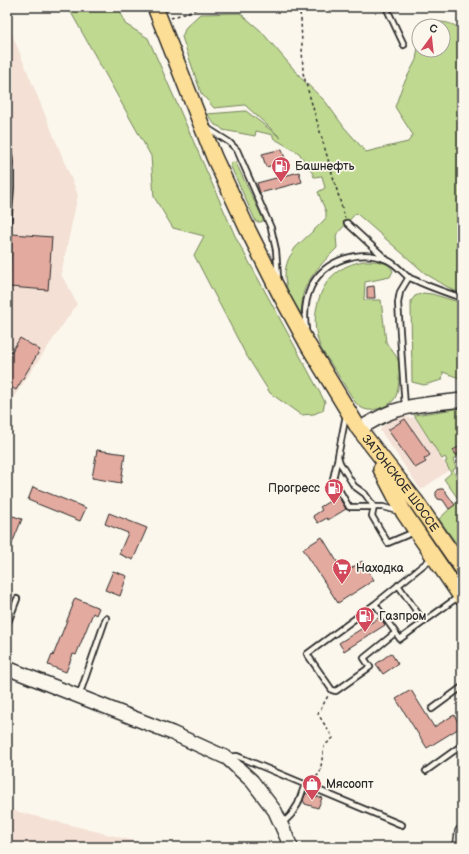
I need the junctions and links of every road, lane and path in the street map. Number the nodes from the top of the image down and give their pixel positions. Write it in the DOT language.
graph roads {
  1 [pos="154,7"];
  2 [pos="202,7"];
  3 [pos="299,7"];
  4 [pos="386,7"];
  5 [pos="161,24"];
  6 [pos="404,45"];
  7 [pos="200,123"];
  8 [pos="7,137"];
  9 [pos="347,223"];
  10 [pos="7,238"];
  11 [pos="388,260"];
  12 [pos="409,277"];
  13 [pos="279,292"];
  14 [pos="462,298"];
  15 [pos="308,344"];
  16 [pos="462,400"];
  17 [pos="405,408"];
  18 [pos="347,410"];
  19 [pos="362,432"];
  20 [pos="338,456"];
  21 [pos="374,507"];
  22 [pos="404,513"];
  23 [pos="416,531"];
  24 [pos="434,556"];
  25 [pos="461,562"];
  26 [pos="398,585"];
  27 [pos="461,596"];
  28 [pos="17,599"];
  29 [pos="375,604"];
  30 [pos="106,618"];
  31 [pos="424,622"];
  32 [pos="7,625"];
  33 [pos="395,633"];
  34 [pos="7,668"];
  35 [pos="462,687"];
  36 [pos="332,690"];
  37 [pos="79,696"];
  38 [pos="432,709"];
  39 [pos="462,745"];
  40 [pos="226,758"];
  41 [pos="426,771"];
  42 [pos="307,785"];
  43 [pos="281,825"];
  44 [pos="402,825"];
  45 [pos="462,832"];
  46 [pos="291,847"];
  47 [pos="460,847"];
  1 -- 5 [label="main road"];
  2 -- 5 [label="path"];
  3 -- 9 [label="path"];
  4 -- 6 [label="lane"];
  5 -- 7 [label="main road"];
  7 -- 13 [label="main road"];
  7 -- 13 [label="lane"];
  8 -- 10 [label="lane"];
  9 -- 11 [label="lane"];
  11 -- 12 [label="lane"];
  11 -- 15 [label="lane"];
  12 -- 14 [label="lane"];
  12 -- 17 [label="lane"];
  13 -- 15 [label="main road"];
  15 -- 18 [label="main road"];
  16 -- 17 [label="street"];
  17 -- 19 [label="street"];
  18 -- 19 [label="main road"];
  18 -- 20 [label="lane"];
  19 -- 22 [label="main road, ЗАТОНСКОЕ ШОССЕ"];
  19 -- 25 [label="main road, ЗАТОНСКОЕ ШОССЕ"];
  20 -- 21 [label="lane"];
  20 -- 21 [label="lane"];
  21 -- 22 [label="lane"];
  21 -- 23 [label="lane"];
  22 -- 23 [label="main road, ЗАТОНСКОЕ ШОССЕ"];
  23 -- 24 [label="main road, ЗАТОНСКОЕ ШОССЕ"];
  24 -- 26 [label="lane"];
  24 -- 27 [label="main road, ЗАТОНСКОЕ ШОССЕ"];
  26 -- 29 [label="lane"];
  26 -- 31 [label="lane"];
  27 -- 31 [label="lane"];
  28 -- 32 [label="lane"];
  29 -- 33 [label="lane"];
  29 -- 36 [label="lane"];
  30 -- 37 [label="lane"];
  31 -- 33 [label="lane"];
  33 -- 36 [label="lane"];
  34 -- 37 [label="street"];
  35 -- 38 [label="lane"];
  36 -- 42 [label="path"];
  37 -- 40 [label="street"];
  39 -- 41 [label="lane"];
  40 -- 42 [label="lane"];
  40 -- 43 [label="street"];
  42 -- 43 [label="lane"];
  42 -- 44 [label="lane"];
  43 -- 46 [label="street"];
  45 -- 47 [label="street"];
}
